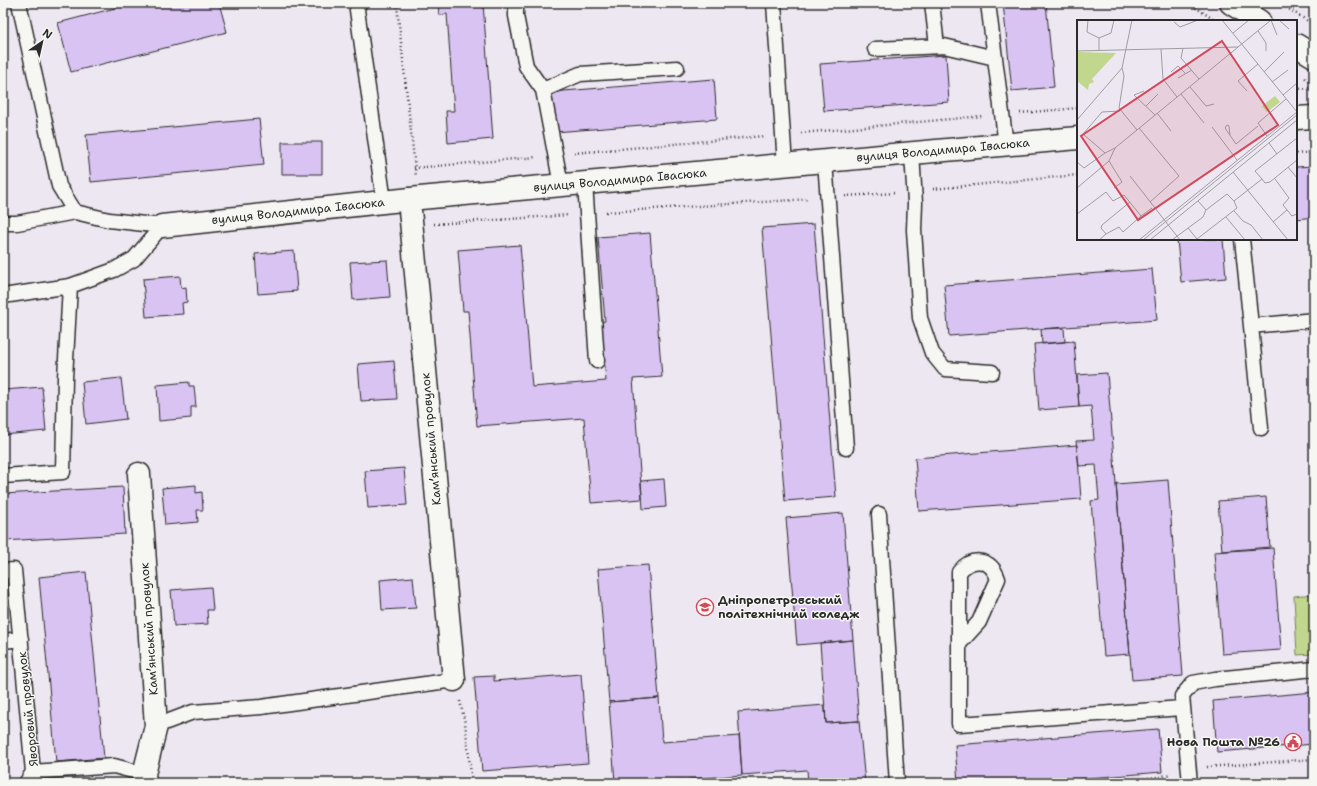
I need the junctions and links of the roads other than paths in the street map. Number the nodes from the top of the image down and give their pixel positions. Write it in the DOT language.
graph roads {
  1 [pos="19,3"];
  2 [pos="516,3"];
  3 [pos="774,3"];
  4 [pos="932,3"];
  5 [pos="988,3"];
  6 [pos="1231,3"];
  7 [pos="354,5"];
  8 [pos="1257,20"];
  9 [pos="937,46"];
  10 [pos="1297,46"];
  11 [pos="875,49"];
  12 [pos="1314,56"];
  13 [pos="995,58"];
  14 [pos="677,68"];
  15 [pos="543,90"];
  16 [pos="1314,117"];
  17 [pos="1297,118"];
  18 [pos="1077,138"];
  19 [pos="1006,145"];
  20 [pos="912,153"];
  21 [pos="825,161"];
  22 [pos="785,165"];
  23 [pos="586,183"];
  24 [pos="561,185"];
  25 [pos="409,199"];
  26 [pos="384,202"];
  27 [pos="75,212"];
  28 [pos="3,223"];
  29 [pos="162,226"];
  30 [pos="1242,240"];
  31 [pos="70,286"];
  32 [pos="3,296"];
  33 [pos="1314,320"];
  34 [pos="1251,326"];
  35 [pos="597,361"];
  36 [pos="992,372"];
  37 [pos="1261,428"];
  38 [pos="846,448"];
  39 [pos="139,474"];
  40 [pos="3,476"];
  41 [pos="879,514"];
  42 [pos="3,571"];
  43 [pos="21,639"];
  44 [pos="3,641"];
  45 [pos="959,644"];
  46 [pos="1314,670"];
  47 [pos="454,680"];
  48 [pos="1182,708"];
  49 [pos="156,726"];
  50 [pos="30,777"];
  51 [pos="144,779"];
  52 [pos="897,783"];
  53 [pos="1190,783"];
  1 -- 27 [label="lane"];
  2 -- 15 [label="lane"];
  3 -- 22 [label="lane"];
  4 -- 9 [label="lane"];
  5 -- 13 [label="lane"];
  6 -- 8 [label="street"];
  7 -- 26 [label="lane"];
  9 -- 11 [label="lane"];
  9 -- 13 [label="lane"];
  10 -- 12 [label="street"];
  13 -- 19 [label="lane"];
  14 -- 15 [label="lane"];
  15 -- 24 [label="lane"];
  16 -- 17 [label="street"];
  18 -- 19 [label="street, вулиця Володимира Івасюка"];
  19 -- 20 [label="street, вулиця Володимира Івасюка"];
  20 -- 21 [label="street, вулиця Володимира Івасюка"];
  20 -- 36 [label="lane"];
  21 -- 22 [label="street, вулиця Володимира Івасюка"];
  21 -- 38 [label="lane"];
  22 -- 23 [label="street, вулиця Володимира Івасюка"];
  23 -- 24 [label="street, вулиця Володимира Івасюка"];
  23 -- 35 [label="lane"];
  24 -- 25 [label="street, вулиця Володимира Івасюка"];
  25 -- 26 [label="street, вулиця Володимира Івасюка"];
  25 -- 47 [label="street, Камʼянський провулок"];
  26 -- 29 [label="street, вулиця Володимира Івасюка"];
  27 -- 28 [label="lane"];
  27 -- 29 [label="lane"];
  29 -- 31 [label="lane"];
  30 -- 34 [label="lane"];
  31 -- 32 [label="lane"];
  31 -- 40 [label="lane"];
  33 -- 34 [label="lane"];
  34 -- 37 [label="lane"];
  39 -- 49 [label="street, Камʼянський провулок"];
  41 -- 52 [label="lane"];
  42 -- 43 [label="lane, Яворовий провулок"];
  43 -- 44 [label="lane"];
  43 -- 50 [label="lane, Яворовий провулок"];
  45 -- 45 [label="lane"];
  45 -- 48 [label="lane"];
  46 -- 48 [label="lane"];
  47 -- 49 [label="lane"];
  48 -- 53 [label="lane"];
  49 -- 51 [label="street, Камʼянський провулок"];
  50 -- 51 [label="lane, Яворовий провулок"];
}
